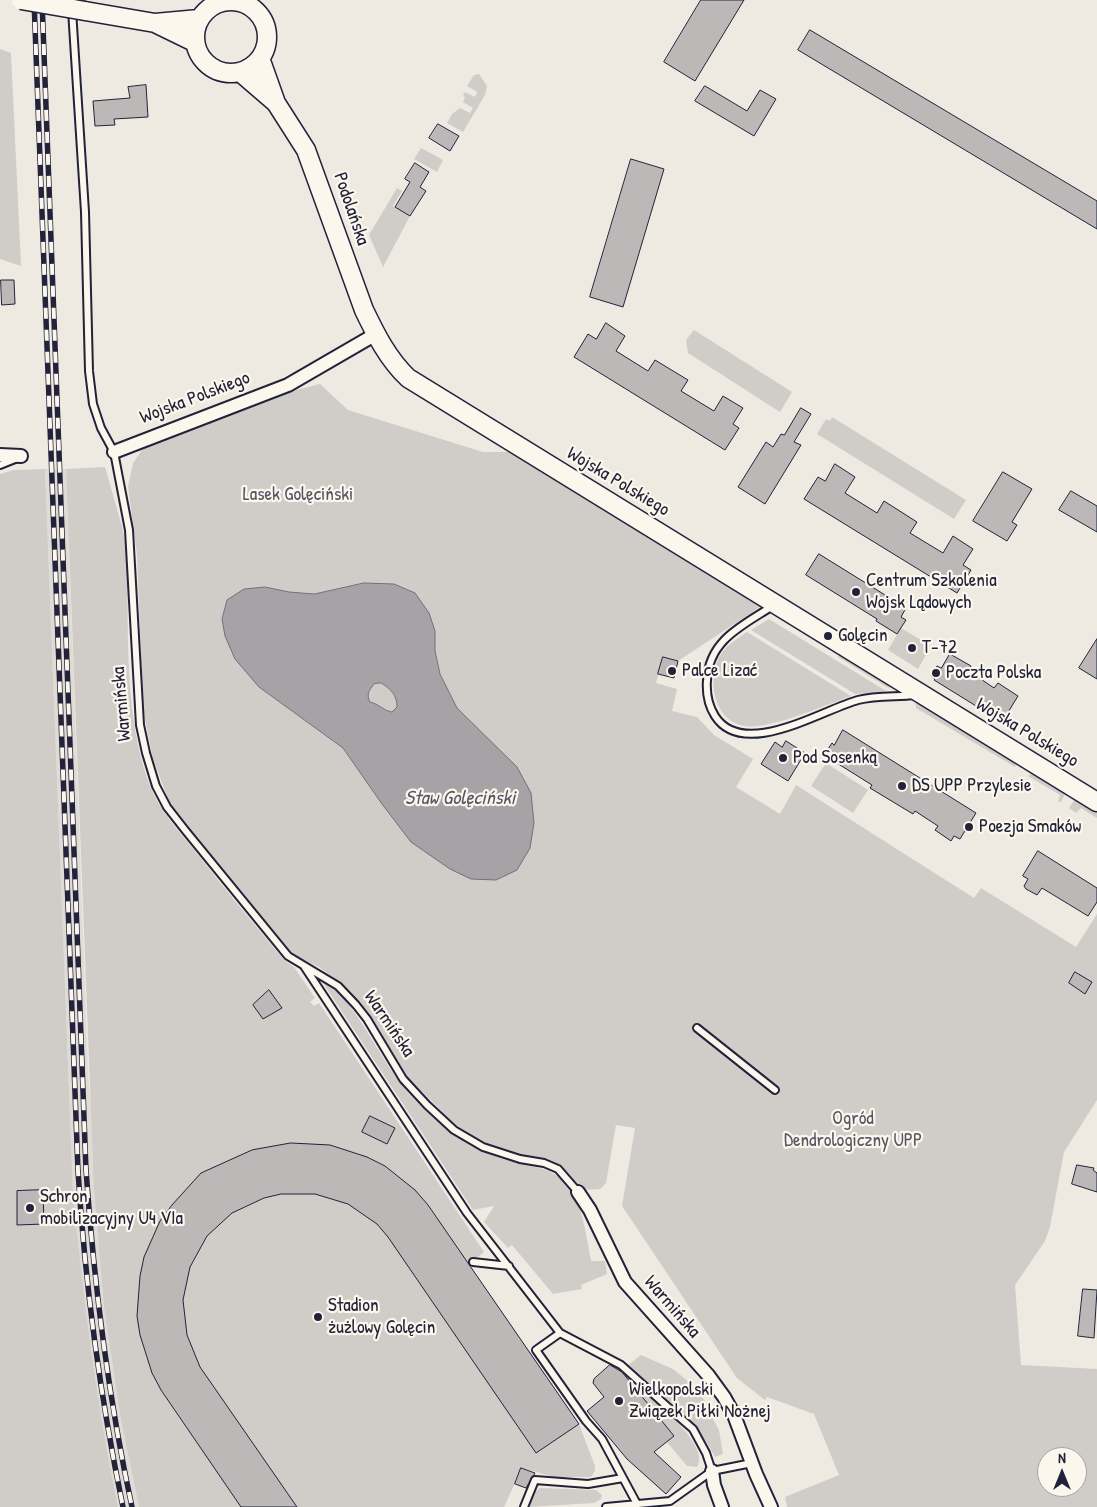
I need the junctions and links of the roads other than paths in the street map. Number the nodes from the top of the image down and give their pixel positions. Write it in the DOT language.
graph roads {
  1 [pos="21,0"];
  2 [pos="219,1"];
  3 [pos="241,1"];
  4 [pos="78,6"];
  5 [pos="199,19"];
  6 [pos="155,23"];
  7 [pos="194,42"];
  8 [pos="260,58"];
  9 [pos="240,72"];
  10 [pos="276,103"];
  11 [pos="376,334"];
  12 [pos="114,452"];
  13 [pos="0,455"];
  14 [pos="21,456"];
  15 [pos="0,465"];
  16 [pos="776,604"];
  17 [pos="921,694"];
  18 [pos="1097,802"];
  19 [pos="303,965"];
  20 [pos="697,1028"];
  21 [pos="775,1090"];
  22 [pos="578,1192"];
  23 [pos="473,1262"];
  24 [pos="509,1266"];
  25 [pos="560,1333"];
  26 [pos="752,1463"];
  27 [pos="712,1471"];
  28 [pos="623,1478"];
  29 [pos="637,1504"];
  30 [pos="524,1507"];
  31 [pos="606,1507"];
  32 [pos="722,1507"];
  33 [pos="771,1507"];
  1 -- 4 [label="street, bridge"];
  2 -- 3 [label="street"];
  2 -- 5 [label="street"];
  3 -- 8 [label="street"];
  4 -- 6 [label="street"];
  4 -- 12 [label="lane, Warmińska"];
  5 -- 6 [label="street"];
  5 -- 7 [label="street"];
  6 -- 7 [label="street"];
  7 -- 9 [label="street"];
  8 -- 9 [label="street"];
  8 -- 10 [label="street, Podolańska"];
  9 -- 10 [label="street, Podolańska"];
  10 -- 11 [label="street, Podolańska"];
  11 -- 12 [label="street, Wojska Polskiego"];
  11 -- 16 [label="street, Wojska Polskiego"];
  12 -- 19 [label="lane, Warmińska"];
  13 -- 14 [label="street"];
  14 -- 15 [label="lane"];
  16 -- 17 [label="street, Wojska Polskiego"];
  16 -- 17 [label="lane"];
  17 -- 18 [label="street, Wojska Polskiego"];
  19 -- 22 [label="lane, Warmińska"];
  19 -- 24 [label="lane"];
  20 -- 21 [label="lane"];
  22 -- 26 [label="street, Warmińska"];
  23 -- 24 [label="lane"];
  24 -- 25 [label="lane"];
  25 -- 27 [label="lane"];
  25 -- 28 [label="lane"];
  26 -- 27 [label="lane"];
  26 -- 33 [label="street, Warmińska"];
  27 -- 29 [label="lane"];
  27 -- 32 [label="street"];
  28 -- 29 [label="lane"];
  28 -- 30 [label="lane"];
  29 -- 31 [label="lane"];
}
